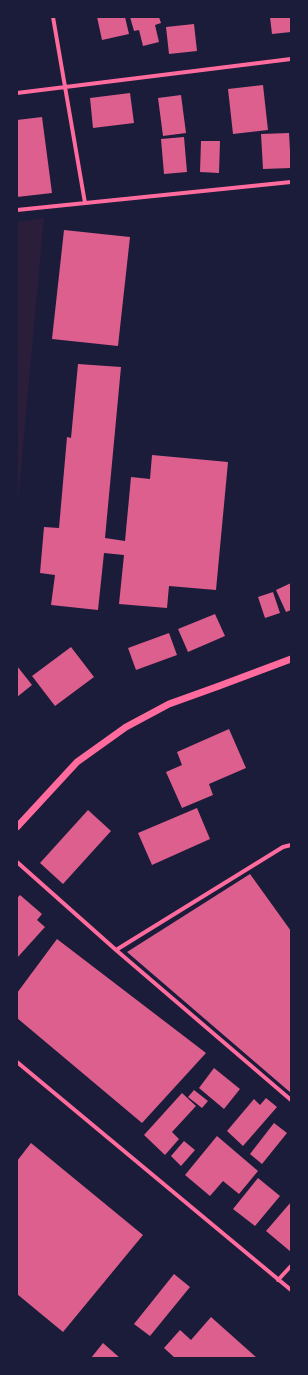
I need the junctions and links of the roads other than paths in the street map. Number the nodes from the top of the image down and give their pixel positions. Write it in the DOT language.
graph roads {
  1 [pos="53,17"];
  2 [pos="291,60"];
  3 [pos="66,87"];
  4 [pos="17,92"];
  5 [pos="291,182"];
  6 [pos="85,203"];
  7 [pos="17,210"];
  8 [pos="291,659"];
  9 [pos="17,827"];
  10 [pos="291,845"];
  11 [pos="17,862"];
  12 [pos="116,950"];
  13 [pos="17,1062"];
  14 [pos="291,1100"];
  15 [pos="291,1266"];
  16 [pos="278,1280"];
  17 [pos="291,1290"];
  1 -- 3 [label="street"];
  2 -- 3 [label="street"];
  3 -- 4 [label="street"];
  3 -- 6 [label="street"];
  5 -- 6 [label="street"];
  6 -- 7 [label="street"];
  8 -- 9 [label="street"];
  10 -- 12 [label="street"];
  11 -- 12 [label="street"];
  12 -- 14 [label="street"];
  13 -- 16 [label="street"];
  15 -- 16 [label="street"];
  16 -- 17 [label="street"];
}
